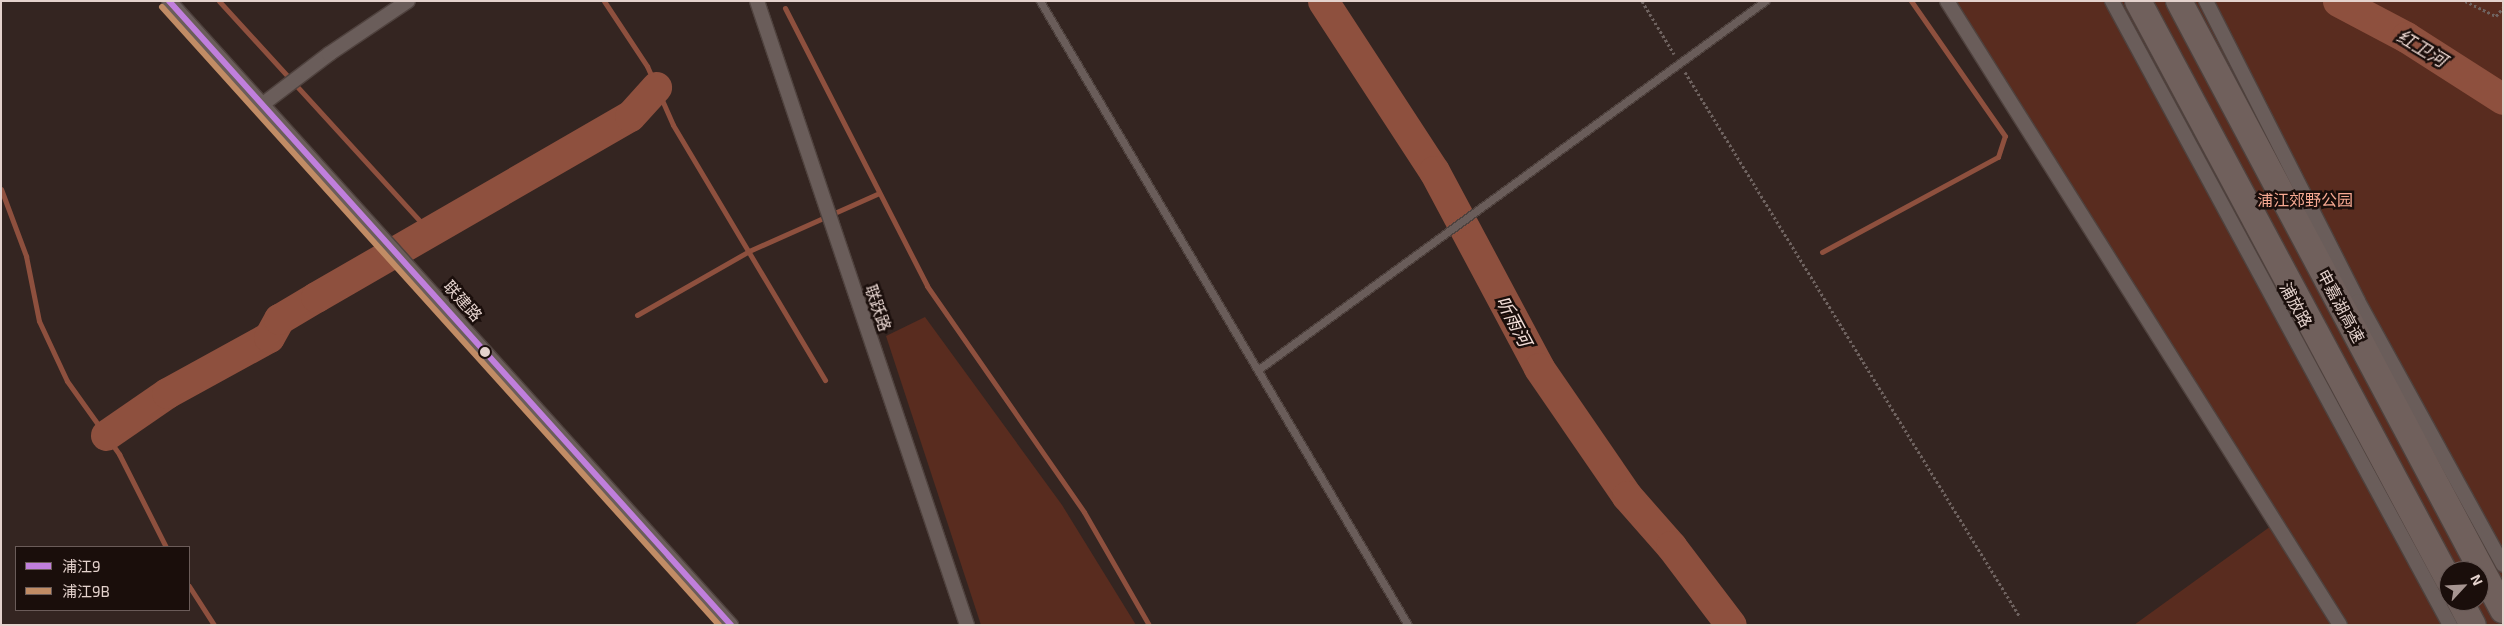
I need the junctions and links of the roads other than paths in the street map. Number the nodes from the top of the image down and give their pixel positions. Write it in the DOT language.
graph roads {
  1 [pos="170,1"];
  2 [pos="408,1"];
  3 [pos="757,1"];
  4 [pos="1040,1"];
  5 [pos="1765,1"];
  6 [pos="1947,1"];
  7 [pos="2112,1"];
  8 [pos="2138,1"];
  9 [pos="2179,1"];
  10 [pos="2206,1"];
  11 [pos="263,104"];
  12 [pos="1258,369"];
  13 [pos="2439,562"];
  14 [pos="2503,565"];
  15 [pos="2503,610"];
  16 [pos="2465,611"];
  17 [pos="731,625"];
  18 [pos="967,625"];
  19 [pos="1408,625"];
  20 [pos="2340,625"];
  21 [pos="2450,625"];
  22 [pos="2473,625"];
  1 -- 11 [label="street, 联建路"];
  2 -- 11 [label="street"];
  3 -- 18 [label="street, 联跃路"];
  4 -- 12 [label="lane"];
  5 -- 12 [label="lane"];
  6 -- 20 [label="street"];
  7 -- 21 [label="street, 浦放路"];
  8 -- 13 [label="highway"];
  9 -- 15 [label="highway, 申嘉湖高速"];
  10 -- 14 [label="street"];
  11 -- 17 [label="street, 联建路"];
  12 -- 19 [label="lane"];
  16 -- 22 [label="highway"];
}
